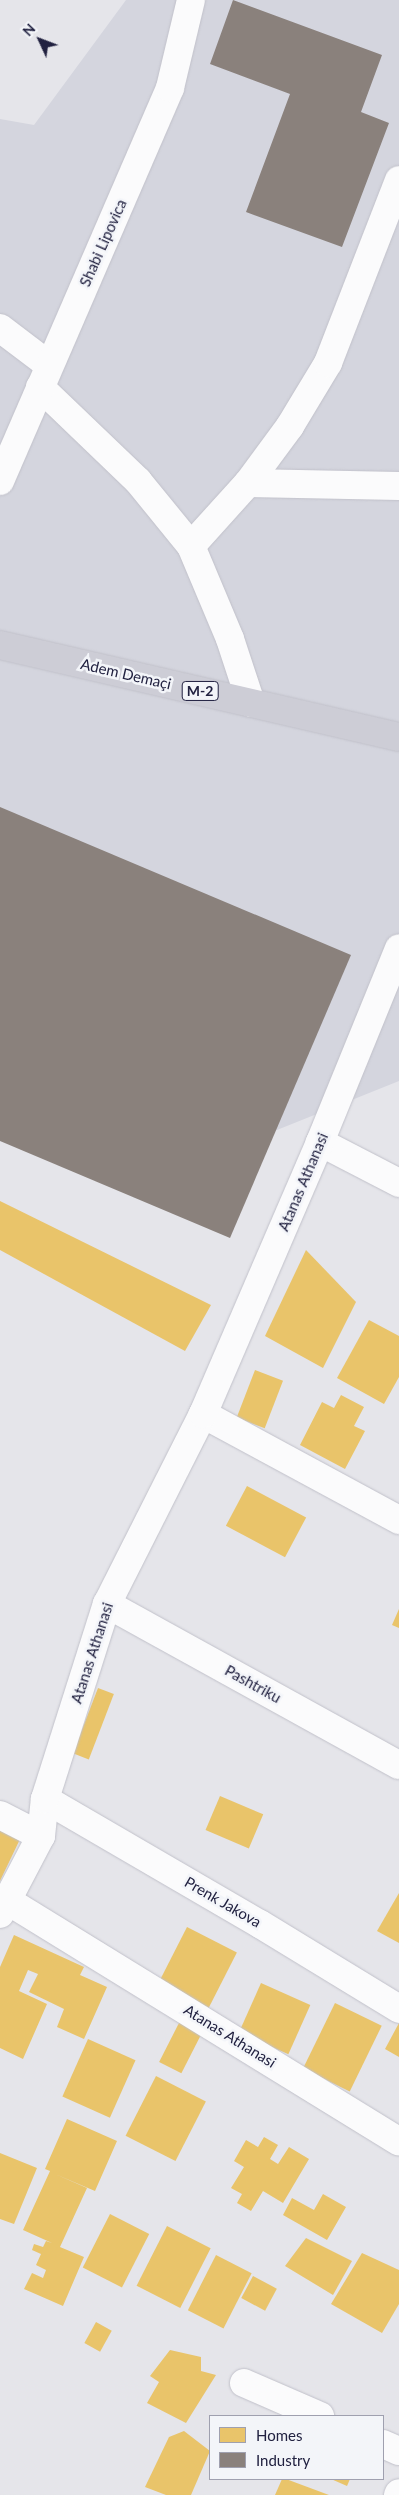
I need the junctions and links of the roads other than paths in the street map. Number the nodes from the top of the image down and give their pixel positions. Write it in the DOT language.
graph roads {
  1 [pos="191,0"];
  2 [pos="399,180"];
  3 [pos="0,328"];
  4 [pos="44,376"];
  5 [pos="0,481"];
  6 [pos="248,483"];
  7 [pos="399,486"];
  8 [pos="191,546"];
  9 [pos="0,645"];
  10 [pos="251,703"];
  11 [pos="399,737"];
  12 [pos="399,948"];
  13 [pos="320,1142"];
  14 [pos="399,1183"];
  15 [pos="203,1414"];
  16 [pos="399,1520"];
  17 [pos="107,1604"];
  18 [pos="399,1765"];
  19 [pos="44,1799"];
  20 [pos="0,1815"];
  21 [pos="41,1836"];
  22 [pos="4,1908"];
  23 [pos="399,2009"];
  24 [pos="399,2142"];
  25 [pos="244,2383"];
  26 [pos="318,2415"];
  27 [pos="384,2444"];
  28 [pos="399,2450"];
  1 -- 4 [label="street, Shabi Lipovica"];
  2 -- 6 [label="street"];
  3 -- 4 [label="street"];
  4 -- 5 [label="street, Shabi Lipovica"];
  4 -- 8 [label="street"];
  6 -- 7 [label="street"];
  6 -- 8 [label="street"];
  8 -- 10 [label="street"];
  9 -- 10 [label="main road, Adem Demaçi / M-2"];
  10 -- 11 [label="main road, Adem Demaçi / M-2"];
  12 -- 13 [label="street, Atanas Athanasi"];
  13 -- 14 [label="street"];
  13 -- 15 [label="street, Atanas Athanasi"];
  15 -- 16 [label="street"];
  15 -- 17 [label="street, Atanas Athanasi"];
  17 -- 18 [label="street, Pashtriku"];
  17 -- 19 [label="street, Atanas Athanasi"];
  19 -- 21 [label="street, Atanas Athanasi"];
  19 -- 23 [label="street, Prenk Jakova"];
  20 -- 21 [label="street"];
  21 -- 22 [label="street, Atanas Athanasi"];
  22 -- 24 [label="street, Atanas Athanasi"];
  25 -- 26 [label="street"];
  27 -- 28 [label="street"];
}
